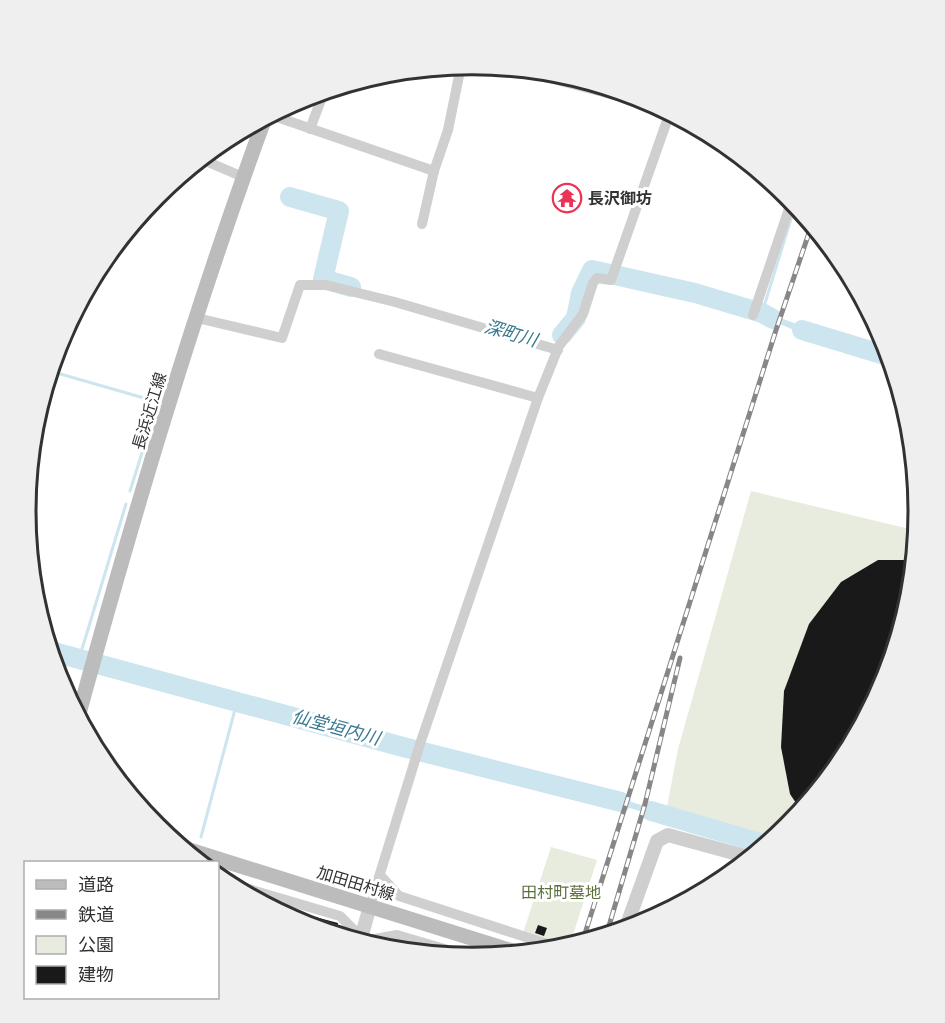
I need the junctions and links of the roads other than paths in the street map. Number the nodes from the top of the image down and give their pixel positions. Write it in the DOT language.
graph roads {
  1 [pos="459,75"];
  2 [pos="320,102"];
  3 [pos="282,119"];
  4 [pos="667,121"];
  5 [pos="310,129"];
  6 [pos="261,130"];
  7 [pos="210,163"];
  8 [pos="434,171"];
  9 [pos="243,177"];
  10 [pos="788,211"];
  11 [pos="422,224"];
  12 [pos="753,315"];
  13 [pos="196,318"];
  14 [pos="558,350"];
  15 [pos="380,354"];
  16 [pos="538,398"];
  17 [pos="81,705"];
  18 [pos="201,853"];
  19 [pos="742,855"];
  20 [pos="234,863"];
  21 [pos="230,874"];
  22 [pos="380,875"];
  23 [pos="259,892"];
  24 [pos="370,906"];
  25 [pos="629,919"];
  26 [pos="353,931"];
  27 [pos="363,934"];
  28 [pos="380,938"];
  29 [pos="542,942"];
  30 [pos="434,946"];
  31 [pos="500,947"];
  1 -- 8 [label="street"];
  2 -- 5 [label="street"];
  3 -- 5 [label="street"];
  4 -- 14 [label="street"];
  5 -- 8 [label="street"];
  6 -- 9 [label="main road, 長浜近江線"];
  7 -- 9 [label="street"];
  8 -- 11 [label="street"];
  9 -- 13 [label="main road, 長浜近江線"];
  10 -- 12 [label="street"];
  13 -- 14 [label="street"];
  13 -- 17 [label="main road, 長浜近江線"];
  14 -- 16 [label="street"];
  15 -- 16 [label="street"];
  16 -- 22 [label="street"];
  18 -- 20 [label="main road, 加田田村線"];
  19 -- 25 [label="street"];
  20 -- 21 [label="street"];
  20 -- 24 [label="main road, 加田田村線"];
  22 -- 24 [label="street"];
  22 -- 29 [label="street"];
  23 -- 26 [label="street"];
  24 -- 27 [label="street"];
  24 -- 31 [label="main road, 加田田村線"];
  28 -- 30 [label="street"];
}
